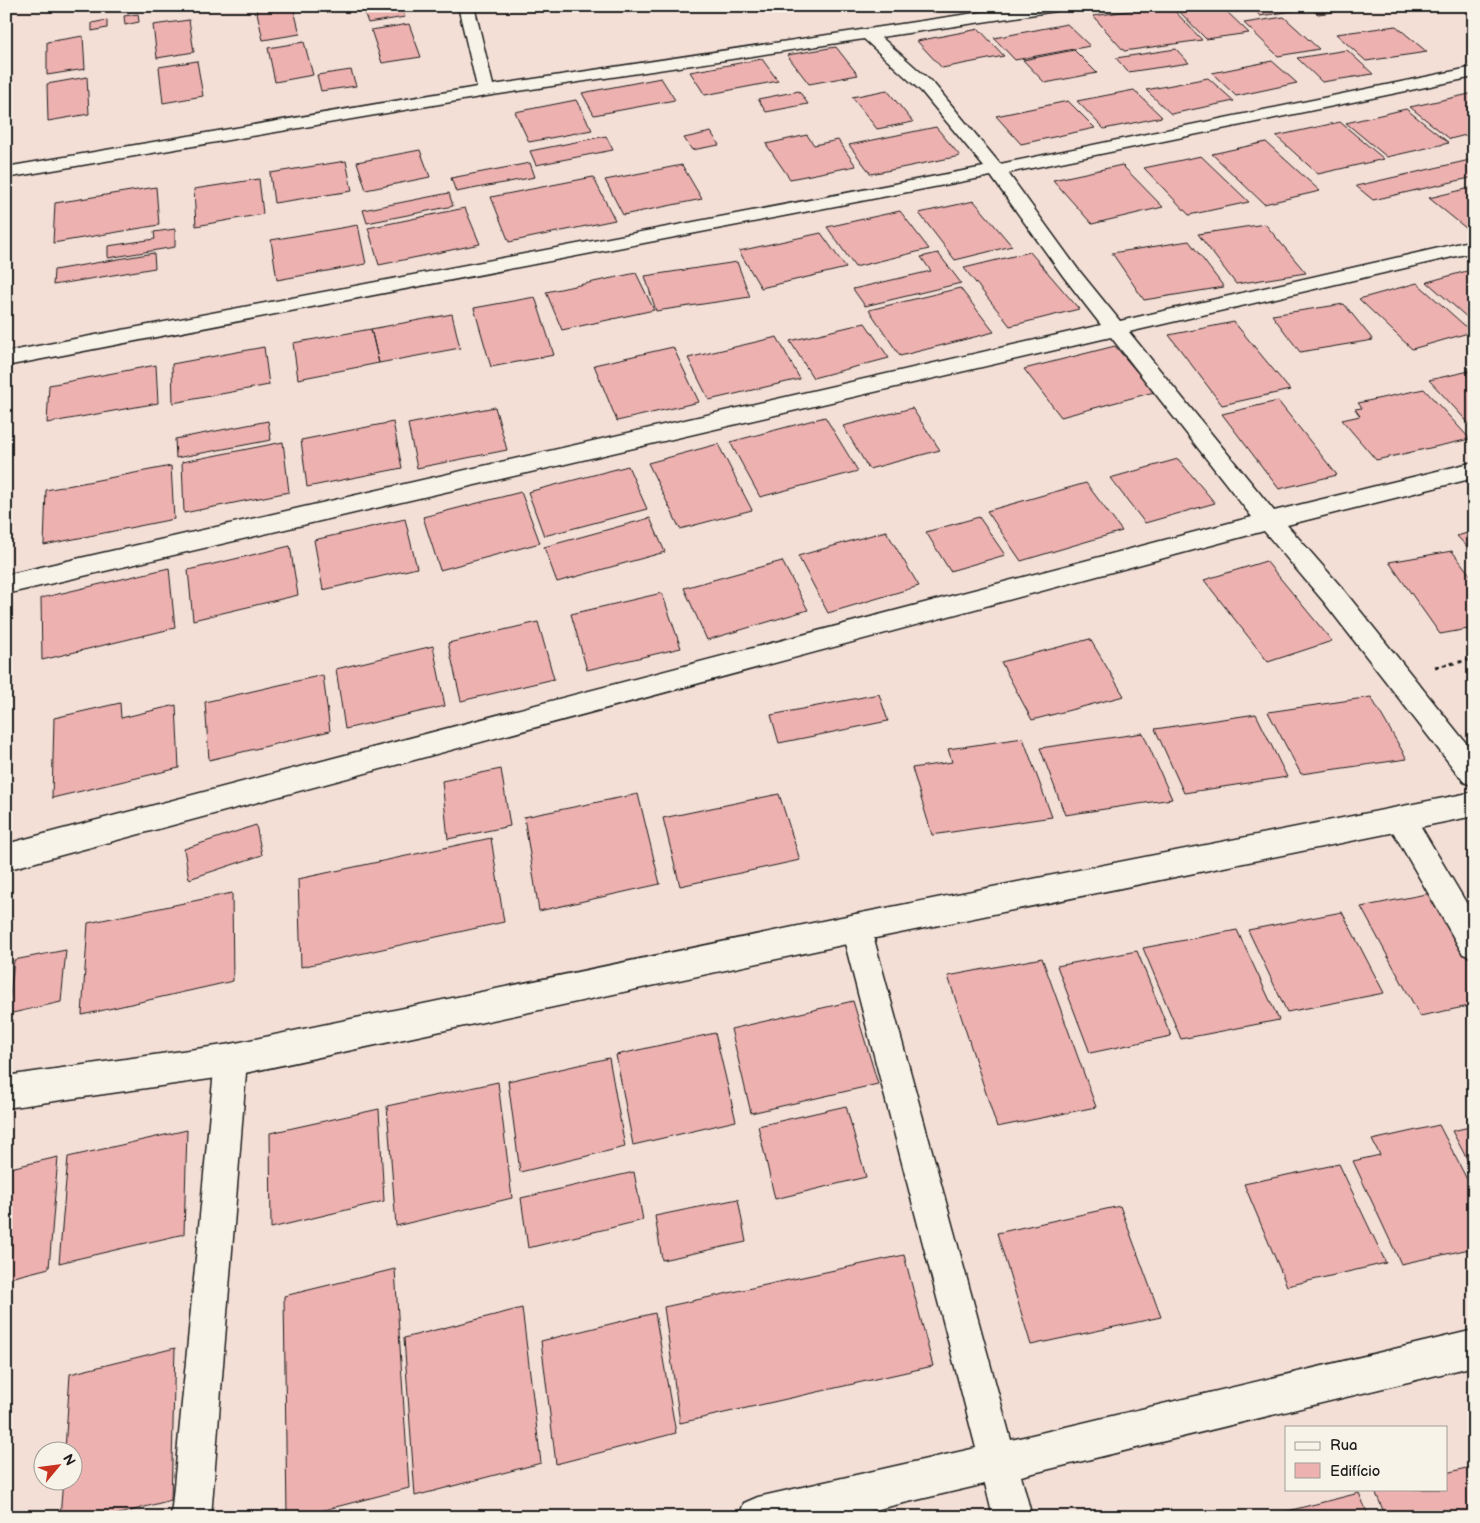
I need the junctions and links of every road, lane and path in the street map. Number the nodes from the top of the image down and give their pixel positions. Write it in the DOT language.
graph roads {
  1 [pos="466,6"];
  2 [pos="1056,6"];
  3 [pos="868,34"];
  4 [pos="1474,72"];
  5 [pos="486,91"];
  6 [pos="996,170"];
  7 [pos="6,173"];
  8 [pos="1474,246"];
  9 [pos="1116,329"];
  10 [pos="6,359"];
  11 [pos="1474,470"];
  12 [pos="1269,521"];
  13 [pos="6,585"];
  14 [pos="1474,774"];
  15 [pos="1474,804"];
  16 [pos="1401,819"];
  17 [pos="6,857"];
  18 [pos="856,928"];
  19 [pos="1474,944"];
  20 [pos="231,1060"];
  21 [pos="6,1092"];
  22 [pos="1474,1348"];
  23 [pos="999,1462"];
  24 [pos="191,1517"];
  25 [pos="758,1517"];
  26 [pos="1013,1517"];
  1 -- 5 [label="street"];
  2 -- 3 [label="street"];
  3 -- 5 [label="street"];
  3 -- 6 [label="street"];
  4 -- 6 [label="street"];
  5 -- 7 [label="street"];
  6 -- 9 [label="street"];
  6 -- 10 [label="street"];
  8 -- 9 [label="street"];
  9 -- 12 [label="street"];
  9 -- 13 [label="street"];
  11 -- 12 [label="street"];
  12 -- 14 [label="street"];
  12 -- 17 [label="street"];
  15 -- 16 [label="street"];
  16 -- 18 [label="street"];
  16 -- 19 [label="street"];
  18 -- 20 [label="street"];
  18 -- 23 [label="street"];
  20 -- 21 [label="street"];
  20 -- 24 [label="street"];
  22 -- 23 [label="street"];
  23 -- 25 [label="street"];
  23 -- 26 [label="street"];
}
